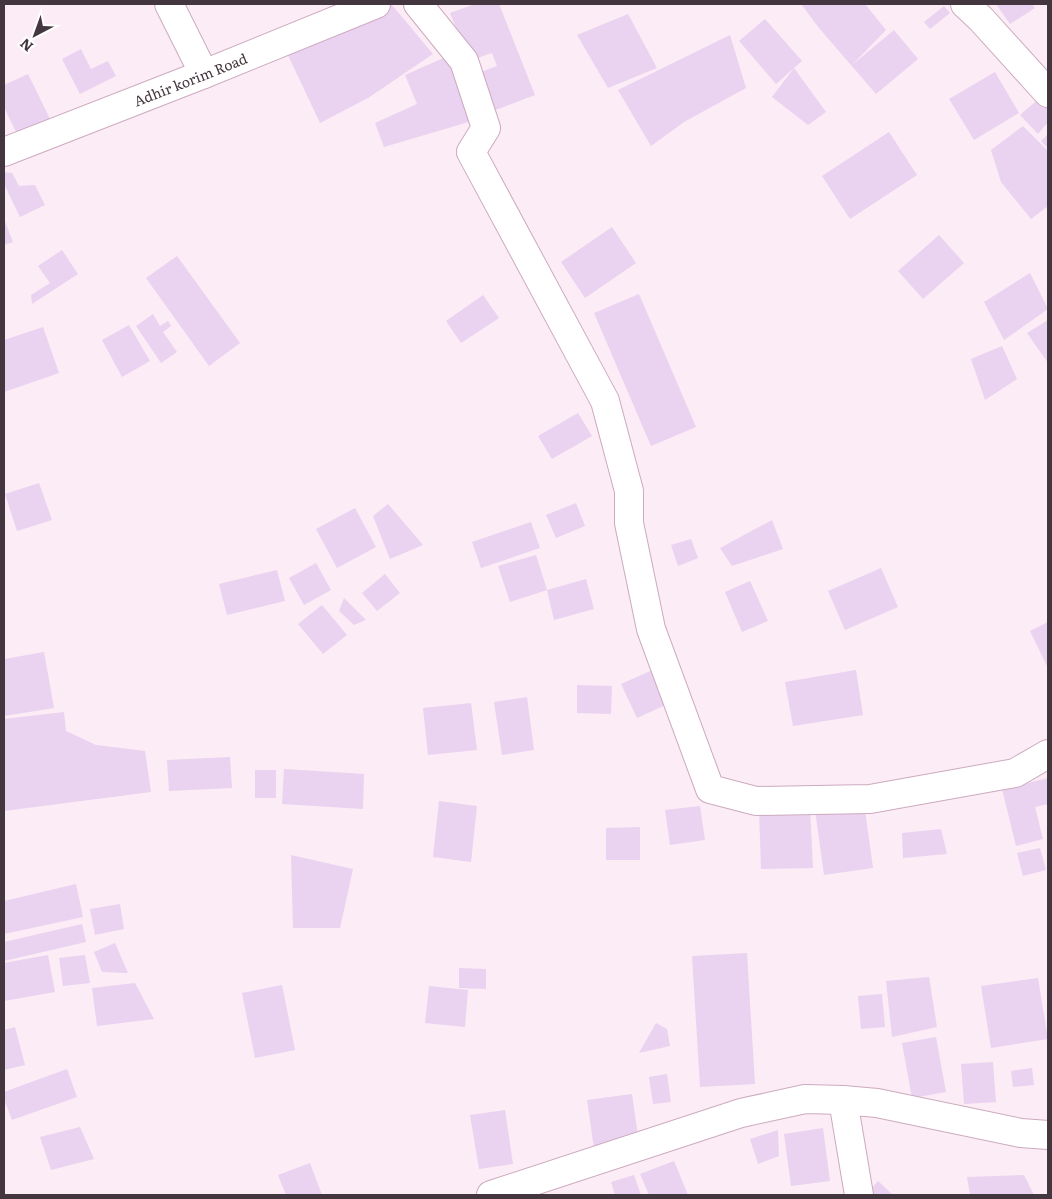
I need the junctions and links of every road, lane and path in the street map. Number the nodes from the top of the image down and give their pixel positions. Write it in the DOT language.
graph roads {
  1 [pos="169,4"];
  2 [pos="376,4"];
  3 [pos="418,4"];
  4 [pos="965,4"];
  5 [pos="204,74"];
  6 [pos="1048,93"];
  7 [pos="4,152"];
  8 [pos="1048,754"];
  9 [pos="843,1100"];
  10 [pos="1048,1135"];
  11 [pos="491,1195"];
  12 [pos="859,1195"];
  1 -- 5 [label="street"];
  2 -- 5 [label="street, Adhir korim Road"];
  3 -- 8 [label="street"];
  4 -- 6 [label="street"];
  5 -- 7 [label="street, Adhir korim Road"];
  9 -- 10 [label="street"];
  9 -- 11 [label="street"];
  9 -- 12 [label="street"];
}
